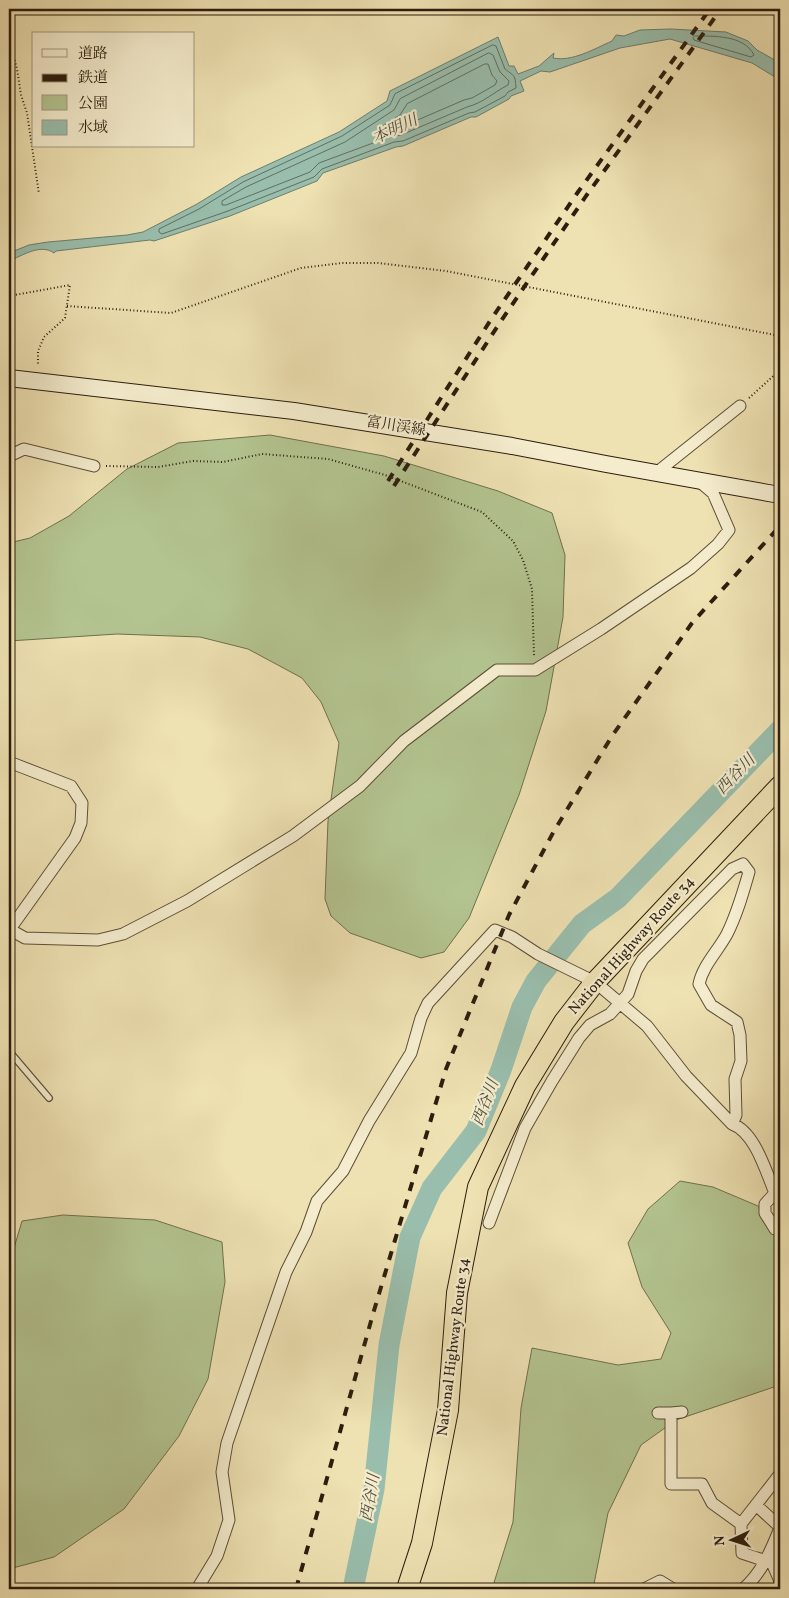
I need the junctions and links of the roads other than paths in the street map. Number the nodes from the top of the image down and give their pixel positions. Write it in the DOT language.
graph roads {
  1 [pos="9,378"];
  2 [pos="740,406"];
  3 [pos="9,456"];
  4 [pos="94,466"];
  5 [pos="656,473"];
  6 [pos="698,481"];
  7 [pos="780,495"];
  8 [pos="9,762"];
  9 [pos="780,786"];
  10 [pos="10,929"];
  11 [pos="595,982"];
  12 [pos="621,1003"];
  13 [pos="9,1050"];
  14 [pos="49,1098"];
  15 [pos="732,1124"];
  16 [pos="489,1223"];
  17 [pos="780,1230"];
  18 [pos="658,1413"];
  19 [pos="780,1474"];
  20 [pos="756,1505"];
  21 [pos="741,1524"];
  22 [pos="780,1527"];
  23 [pos="767,1559"];
  24 [pos="780,1581"];
  25 [pos="197,1589"];
  26 [pos="407,1589"];
  27 [pos="644,1589"];
  28 [pos="673,1589"];
  29 [pos="743,1589"];
  1 -- 5 [label="main road, 富川渓線"];
  2 -- 5 [label="street"];
  3 -- 4 [label="street"];
  5 -- 6 [label="main road, 富川渓線"];
  6 -- 7 [label="main road, 富川渓線"];
  6 -- 10 [label="street"];
  8 -- 10 [label="street"];
  9 -- 11 [label="highway, National Highway Route 34"];
  11 -- 12 [label="street"];
  11 -- 25 [label="street"];
  11 -- 26 [label="highway, National Highway Route 34"];
  12 -- 15 [label="street"];
  12 -- 15 [label="street"];
  12 -- 16 [label="street"];
  13 -- 14 [label="lane"];
  15 -- 17 [label="street"];
  18 -- 21 [label="street"];
  19 -- 20 [label="street"];
  20 -- 21 [label="street"];
  20 -- 22 [label="street"];
  21 -- 23 [label="street"];
  22 -- 23 [label="street"];
  23 -- 24 [label="street"];
  23 -- 29 [label="street"];
  27 -- 28 [label="street"];
}
